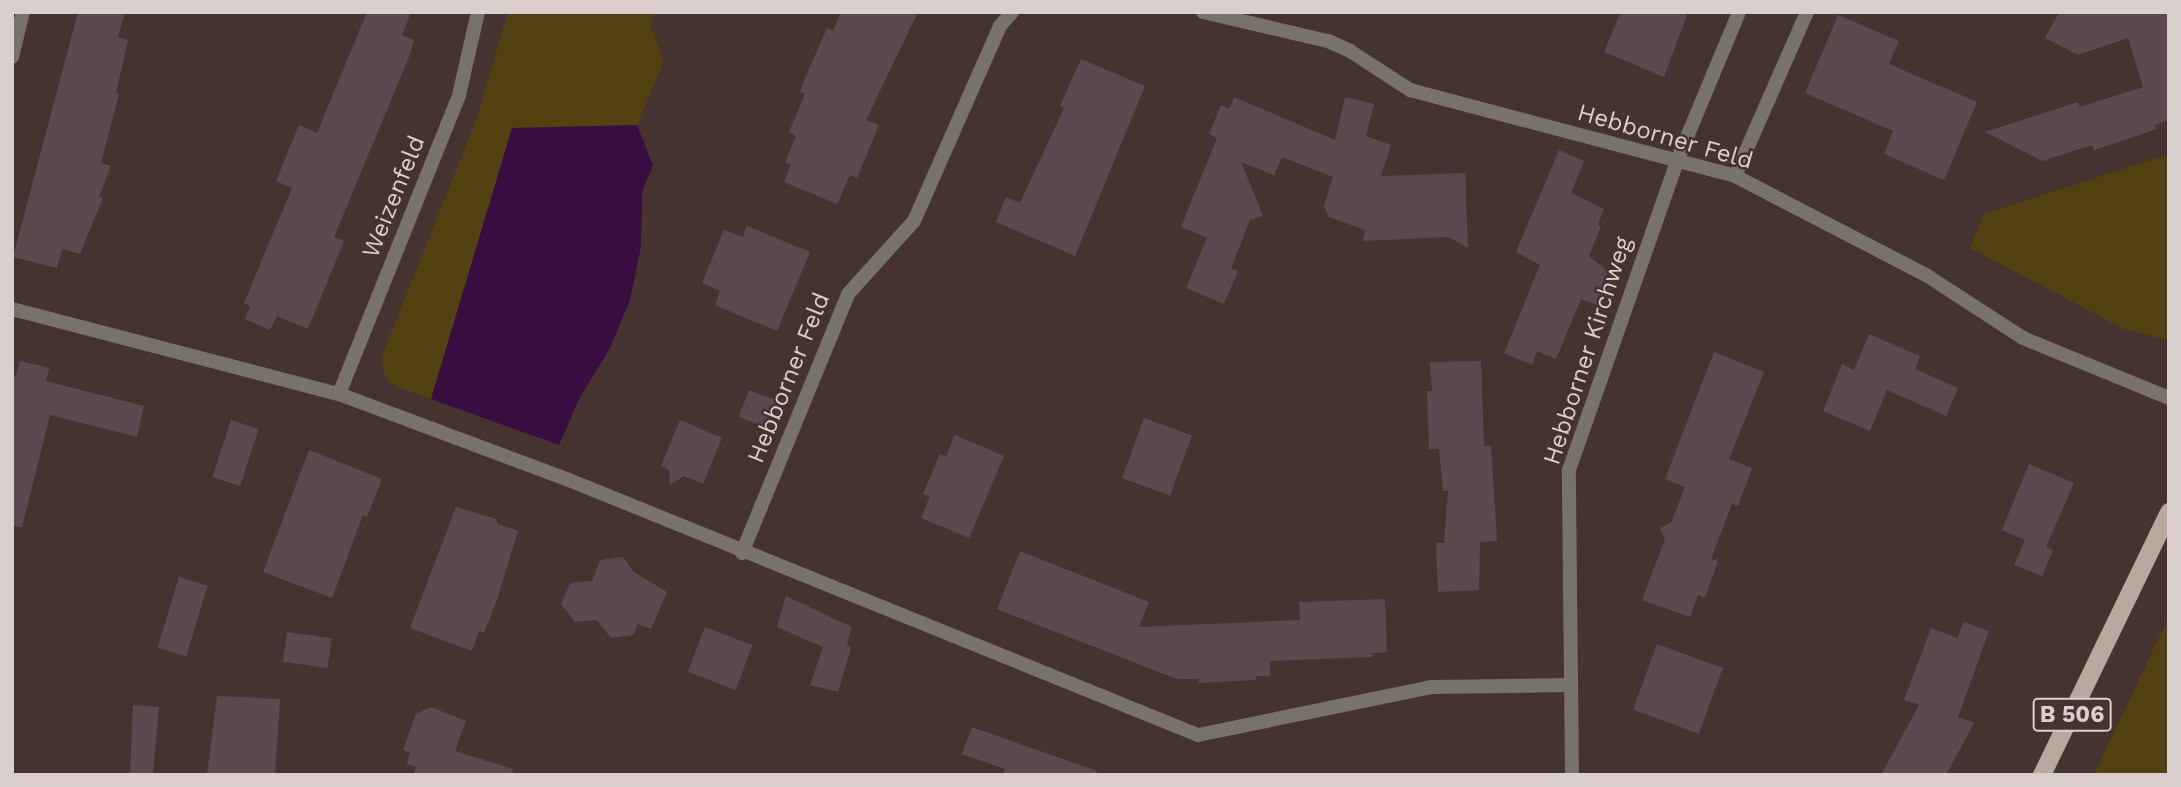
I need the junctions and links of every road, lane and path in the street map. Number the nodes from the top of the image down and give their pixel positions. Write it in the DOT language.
graph roads {
  1 [pos="23,12"];
  2 [pos="478,12"];
  3 [pos="1012,12"];
  4 [pos="1203,12"];
  5 [pos="1739,12"];
  6 [pos="1807,12"];
  7 [pos="12,57"];
  8 [pos="1676,161"];
  9 [pos="1735,176"];
  10 [pos="12,309"];
  11 [pos="339,394"];
  12 [pos="2169,398"];
  13 [pos="2169,512"];
  14 [pos="742,553"];
  15 [pos="1569,685"];
  16 [pos="1572,775"];
  17 [pos="2042,775"];
  1 -- 7 [label="street"];
  2 -- 11 [label="street, Weizenfeld"];
  3 -- 14 [label="street, Hebborner Feld"];
  4 -- 8 [label="street, Hebborner Feld"];
  5 -- 8 [label="street, Hebborner Kirchweg"];
  6 -- 9 [label="street"];
  8 -- 9 [label="street, Hebborner Feld"];
  8 -- 15 [label="street, Hebborner Kirchweg"];
  9 -- 12 [label="street, Hebborner Feld"];
  10 -- 11 [label="street"];
  11 -- 14 [label="street"];
  13 -- 17 [label="main road, B 506"];
  14 -- 15 [label="street"];
  15 -- 16 [label="street, Hebborner Kirchweg"];
}
